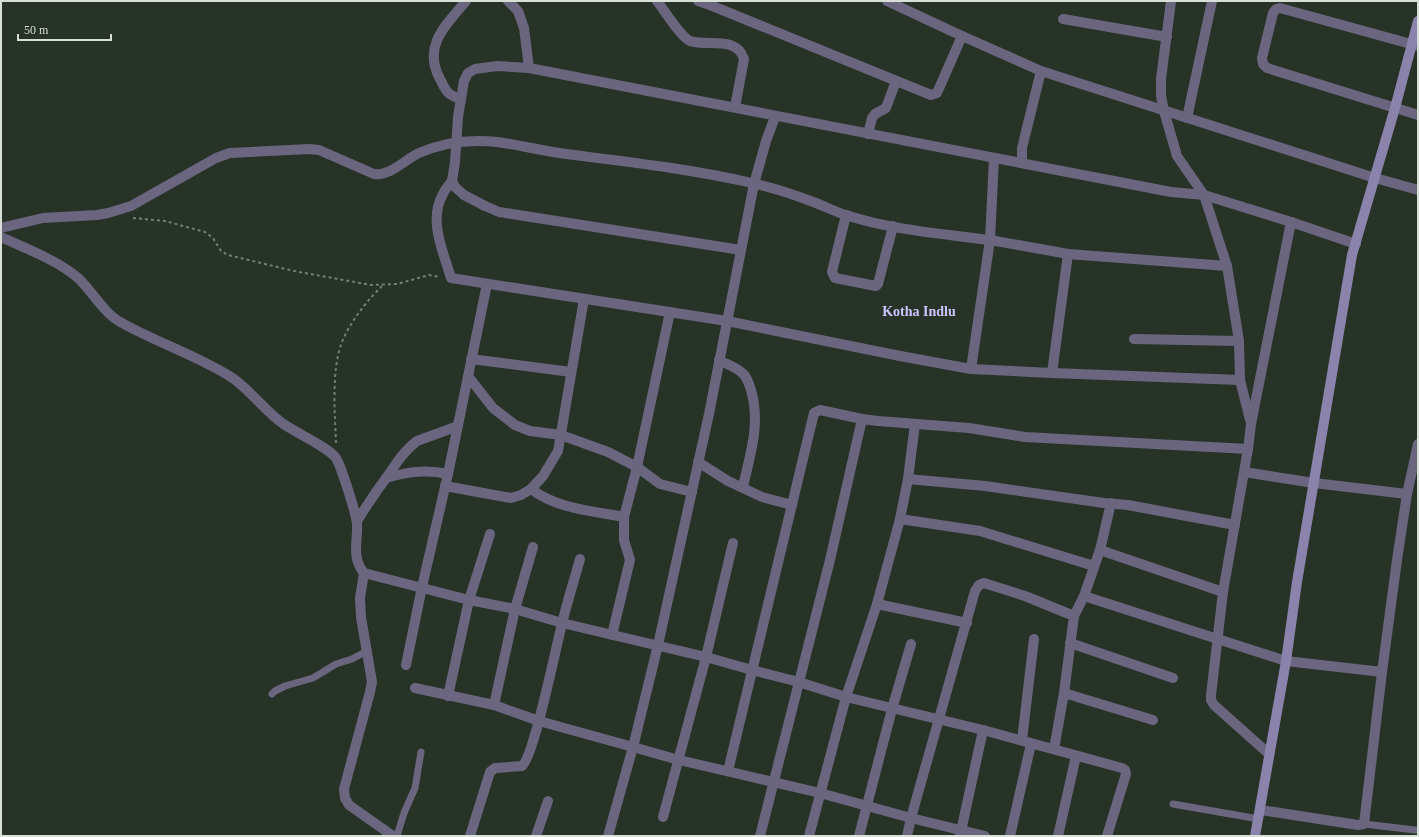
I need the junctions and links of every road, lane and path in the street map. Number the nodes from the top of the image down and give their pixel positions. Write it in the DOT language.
graph roads {
  1 [pos="466,1"];
  2 [pos="508,1"];
  3 [pos="656,1"];
  4 [pos="698,1"];
  5 [pos="887,1"];
  6 [pos="1171,1"];
  7 [pos="1212,1"];
  8 [pos="1063,19"];
  9 [pos="1418,21"];
  10 [pos="962,36"];
  11 [pos="1167,37"];
  12 [pos="1415,45"];
  13 [pos="529,68"];
  14 [pos="1041,71"];
  15 [pos="896,81"];
  16 [pos="461,99"];
  17 [pos="735,107"];
  18 [pos="1395,108"];
  19 [pos="1164,111"];
  20 [pos="1418,115"];
  21 [pos="774,117"];
  22 [pos="1187,118"];
  23 [pos="868,134"];
  24 [pos="456,142"];
  25 [pos="994,158"];
  26 [pos="1022,163"];
  27 [pos="1375,178"];
  28 [pos="452,181"];
  29 [pos="754,184"];
  30 [pos="1418,190"];
  31 [pos="1204,195"];
  32 [pos="846,215"];
  33 [pos="130,218"];
  34 [pos="1291,222"];
  35 [pos="893,226"];
  36 [pos="1,228"];
  37 [pos="1,236"];
  38 [pos="990,240"];
  39 [pos="1356,244"];
  40 [pos="741,250"];
  41 [pos="1068,254"];
  42 [pos="1227,266"];
  43 [pos="450,278"];
  44 [pos="487,284"];
  45 [pos="383,285"];
  46 [pos="584,299"];
  47 [pos="670,312"];
  48 [pos="727,321"];
  49 [pos="1134,339"];
  50 [pos="1239,341"];
  51 [pos="471,359"];
  52 [pos="719,360"];
  53 [pos="971,369"];
  54 [pos="572,372"];
  55 [pos="1052,373"];
  56 [pos="468,376"];
  57 [pos="1240,380"];
  58 [pos="862,419"];
  59 [pos="914,424"];
  60 [pos="1251,424"];
  61 [pos="458,426"];
  62 [pos="561,435"];
  63 [pos="1418,444"];
  64 [pos="1248,449"];
  65 [pos="336,458"];
  66 [pos="698,462"];
  67 [pos="637,468"];
  68 [pos="1244,472"];
  69 [pos="448,474"];
  70 [pos="386,478"];
  71 [pos="908,479"];
  72 [pos="1314,483"];
  73 [pos="445,486"];
  74 [pos="743,487"];
  75 [pos="531,489"];
  76 [pos="692,492"];
  77 [pos="1407,494"];
  78 [pos="1111,503"];
  79 [pos="792,505"];
  80 [pos="624,517"];
  81 [pos="900,519"];
  82 [pos="357,521"];
  83 [pos="1235,525"];
  84 [pos="490,534"];
  85 [pos="733,543"];
  86 [pos="533,547"];
  87 [pos="1100,550"];
  88 [pos="580,559"];
  89 [pos="1094,566"];
  90 [pos="364,573"];
  91 [pos="422,587"];
  92 [pos="1223,592"];
  93 [pos="1084,596"];
  94 [pos="469,600"];
  95 [pos="877,604"];
  96 [pos="515,609"];
  97 [pos="1074,616"];
  98 [pos="562,623"];
  99 [pos="967,623"];
  100 [pos="612,635"];
  101 [pos="1034,639"];
  102 [pos="1218,640"];
  103 [pos="1070,643"];
  104 [pos="911,644"];
  105 [pos="658,645"];
  106 [pos="367,651"];
  107 [pos="706,658"];
  108 [pos="1286,661"];
  109 [pos="406,664"];
  110 [pos="752,670"];
  111 [pos="1382,672"];
  112 [pos="1173,678"];
  113 [pos="799,682"];
  114 [pos="415,688"];
  115 [pos="1064,693"];
  116 [pos="272,694"];
  117 [pos="448,696"];
  118 [pos="846,697"];
  119 [pos="494,705"];
  120 [pos="892,708"];
  121 [pos="939,720"];
  122 [pos="1153,720"];
  123 [pos="539,721"];
  124 [pos="983,730"];
  125 [pos="1027,742"];
  126 [pos="633,746"];
  127 [pos="1054,749"];
  128 [pos="421,752"];
  129 [pos="1269,754"];
  130 [pos="1076,756"];
  131 [pos="679,760"];
  132 [pos="728,771"];
  133 [pos="773,781"];
  134 [pos="820,793"];
  135 [pos="548,801"];
  136 [pos="1173,804"];
  137 [pos="866,805"];
  138 [pos="1260,814"];
  139 [pos="663,817"];
  140 [pos="911,818"];
  141 [pos="1364,824"];
  142 [pos="1415,830"];
  143 [pos="960,833"];
  144 [pos="393,836"];
  145 [pos="397,836"];
  146 [pos="470,836"];
  147 [pos="536,836"];
  148 [pos="608,836"];
  149 [pos="760,836"];
  150 [pos="809,836"];
  151 [pos="859,836"];
  152 [pos="907,836"];
  153 [pos="985,836"];
  154 [pos="1010,836"];
  155 [pos="1058,836"];
  156 [pos="1108,836"];
  157 [pos="1255,836"];
  1 -- 16 [label="street"];
  2 -- 13 [label="street"];
  3 -- 17 [label="street"];
  4 -- 15 [label="street"];
  5 -- 10 [label="street"];
  6 -- 11 [label="street"];
  7 -- 22 [label="street"];
  8 -- 11 [label="street"];
  9 -- 12 [label="street"];
  10 -- 14 [label="street"];
  10 -- 15 [label="street"];
  11 -- 19 [label="street"];
  12 -- 18 [label="street"];
  12 -- 18 [label="street"];
  13 -- 16 [label="street"];
  13 -- 17 [label="street"];
  14 -- 19 [label="street"];
  14 -- 26 [label="street"];
  15 -- 23 [label="street"];
  16 -- 24 [label="street"];
  17 -- 21 [label="street"];
  18 -- 20 [label="street"];
  18 -- 27 [label="street"];
  19 -- 22 [label="street"];
  19 -- 31 [label="street"];
  21 -- 23 [label="street"];
  21 -- 29 [label="street"];
  22 -- 27 [label="street"];
  23 -- 25 [label="street"];
  24 -- 28 [label="street"];
  24 -- 29 [label="street"];
  24 -- 36 [label="street"];
  25 -- 26 [label="street"];
  25 -- 38 [label="street"];
  26 -- 31 [label="street"];
  27 -- 30 [label="street"];
  27 -- 39 [label="street"];
  28 -- 40 [label="street"];
  28 -- 43 [label="street"];
  29 -- 32 [label="street"];
  29 -- 40 [label="street"];
  31 -- 34 [label="street"];
  31 -- 42 [label="street"];
  32 -- 35 [label="street"];
  32 -- 35 [label="street"];
  33 -- 45 [label="path"];
  34 -- 39 [label="street"];
  34 -- 60 [label="street"];
  35 -- 38 [label="street"];
  37 -- 65 [label="street"];
  38 -- 41 [label="street"];
  38 -- 53 [label="street"];
  39 -- 72 [label="street"];
  40 -- 48 [label="street"];
  41 -- 42 [label="street"];
  41 -- 55 [label="street"];
  42 -- 50 [label="street"];
  43 -- 44 [label="street"];
  43 -- 45 [label="path"];
  44 -- 46 [label="street"];
  44 -- 51 [label="street"];
  45 -- 65 [label="path"];
  46 -- 47 [label="street"];
  46 -- 54 [label="street"];
  47 -- 48 [label="street"];
  47 -- 67 [label="street"];
  48 -- 52 [label="street"];
  48 -- 53 [label="street"];
  49 -- 50 [label="street"];
  50 -- 57 [label="street"];
  51 -- 54 [label="street"];
  51 -- 56 [label="street"];
  52 -- 66 [label="street"];
  52 -- 74 [label="street"];
  53 -- 55 [label="street"];
  54 -- 62 [label="street"];
  55 -- 57 [label="street"];
  56 -- 61 [label="street"];
  56 -- 62 [label="street"];
  57 -- 60 [label="street"];
  58 -- 59 [label="street"];
  58 -- 79 [label="street"];
  58 -- 113 [label="street"];
  59 -- 64 [label="street"];
  59 -- 71 [label="street"];
  60 -- 64 [label="street"];
  61 -- 69 [label="street"];
  61 -- 70 [label="street"];
  62 -- 67 [label="street"];
  62 -- 75 [label="street"];
  63 -- 77 [label="street"];
  64 -- 68 [label="street"];
  65 -- 82 [label="street"];
  66 -- 74 [label="street"];
  66 -- 76 [label="street"];
  67 -- 76 [label="street"];
  67 -- 80 [label="street"];
  68 -- 72 [label="street"];
  68 -- 83 [label="street"];
  69 -- 70 [label="street"];
  69 -- 73 [label="street"];
  70 -- 82 [label="street"];
  71 -- 78 [label="street"];
  71 -- 81 [label="street"];
  72 -- 77 [label="street"];
  72 -- 108 [label="street"];
  73 -- 75 [label="street"];
  73 -- 91 [label="street"];
  74 -- 79 [label="street"];
  75 -- 80 [label="street"];
  76 -- 105 [label="street"];
  77 -- 111 [label="street"];
  78 -- 83 [label="street"];
  78 -- 87 [label="street"];
  79 -- 110 [label="street"];
  80 -- 100 [label="street"];
  81 -- 89 [label="street"];
  81 -- 95 [label="street"];
  82 -- 90 [label="street"];
  83 -- 92 [label="street"];
  84 -- 94 [label="street"];
  85 -- 107 [label="street"];
  86 -- 96 [label="street"];
  87 -- 89 [label="street"];
  87 -- 92 [label="street"];
  88 -- 98 [label="street"];
  89 -- 93 [label="street"];
  90 -- 91 [label="street"];
  90 -- 106 [label="street"];
  91 -- 94 [label="street"];
  91 -- 109 [label="street"];
  92 -- 102 [label="street"];
  93 -- 97 [label="street"];
  93 -- 102 [label="street"];
  94 -- 96 [label="street"];
  94 -- 117 [label="street"];
  95 -- 99 [label="street"];
  95 -- 118 [label="street"];
  96 -- 98 [label="street"];
  96 -- 119 [label="street"];
  97 -- 99 [label="street"];
  97 -- 103 [label="street"];
  98 -- 100 [label="street"];
  98 -- 123 [label="street"];
  99 -- 121 [label="street"];
  100 -- 105 [label="street"];
  101 -- 125 [label="street"];
  102 -- 108 [label="street"];
  102 -- 129 [label="street"];
  103 -- 112 [label="street"];
  103 -- 115 [label="street"];
  104 -- 120 [label="street"];
  105 -- 107 [label="street"];
  105 -- 126 [label="street"];
  106 -- 116 [label="lane"];
  106 -- 144 [label="street"];
  107 -- 110 [label="street"];
  107 -- 131 [label="street"];
  108 -- 111 [label="street"];
  108 -- 129 [label="street"];
  110 -- 113 [label="street"];
  110 -- 132 [label="street"];
  111 -- 141 [label="street"];
  113 -- 118 [label="street"];
  113 -- 133 [label="street"];
  114 -- 117 [label="street"];
  115 -- 122 [label="street"];
  115 -- 127 [label="street"];
  117 -- 119 [label="street"];
  118 -- 120 [label="street"];
  118 -- 134 [label="street"];
  119 -- 123 [label="street"];
  120 -- 121 [label="street"];
  120 -- 137 [label="street"];
  121 -- 124 [label="street"];
  121 -- 140 [label="street"];
  123 -- 126 [label="street"];
  123 -- 146 [label="street"];
  124 -- 125 [label="street"];
  124 -- 143 [label="street"];
  125 -- 127 [label="street"];
  125 -- 154 [label="street"];
  126 -- 131 [label="street"];
  126 -- 148 [label="street"];
  127 -- 130 [label="street"];
  128 -- 145 [label="lane"];
  129 -- 138 [label="street"];
  130 -- 155 [label="street"];
  130 -- 156 [label="street"];
  131 -- 132 [label="street"];
  131 -- 139 [label="street"];
  132 -- 133 [label="street"];
  133 -- 134 [label="street"];
  133 -- 149 [label="street"];
  134 -- 137 [label="street"];
  134 -- 150 [label="street"];
  135 -- 147 [label="street"];
  136 -- 138 [label="lane"];
  137 -- 140 [label="street"];
  137 -- 151 [label="street"];
  138 -- 141 [label="street"];
  138 -- 157 [label="street"];
  140 -- 143 [label="street"];
  140 -- 152 [label="street"];
  141 -- 142 [label="lane"];
  143 -- 153 [label="street"];
}
